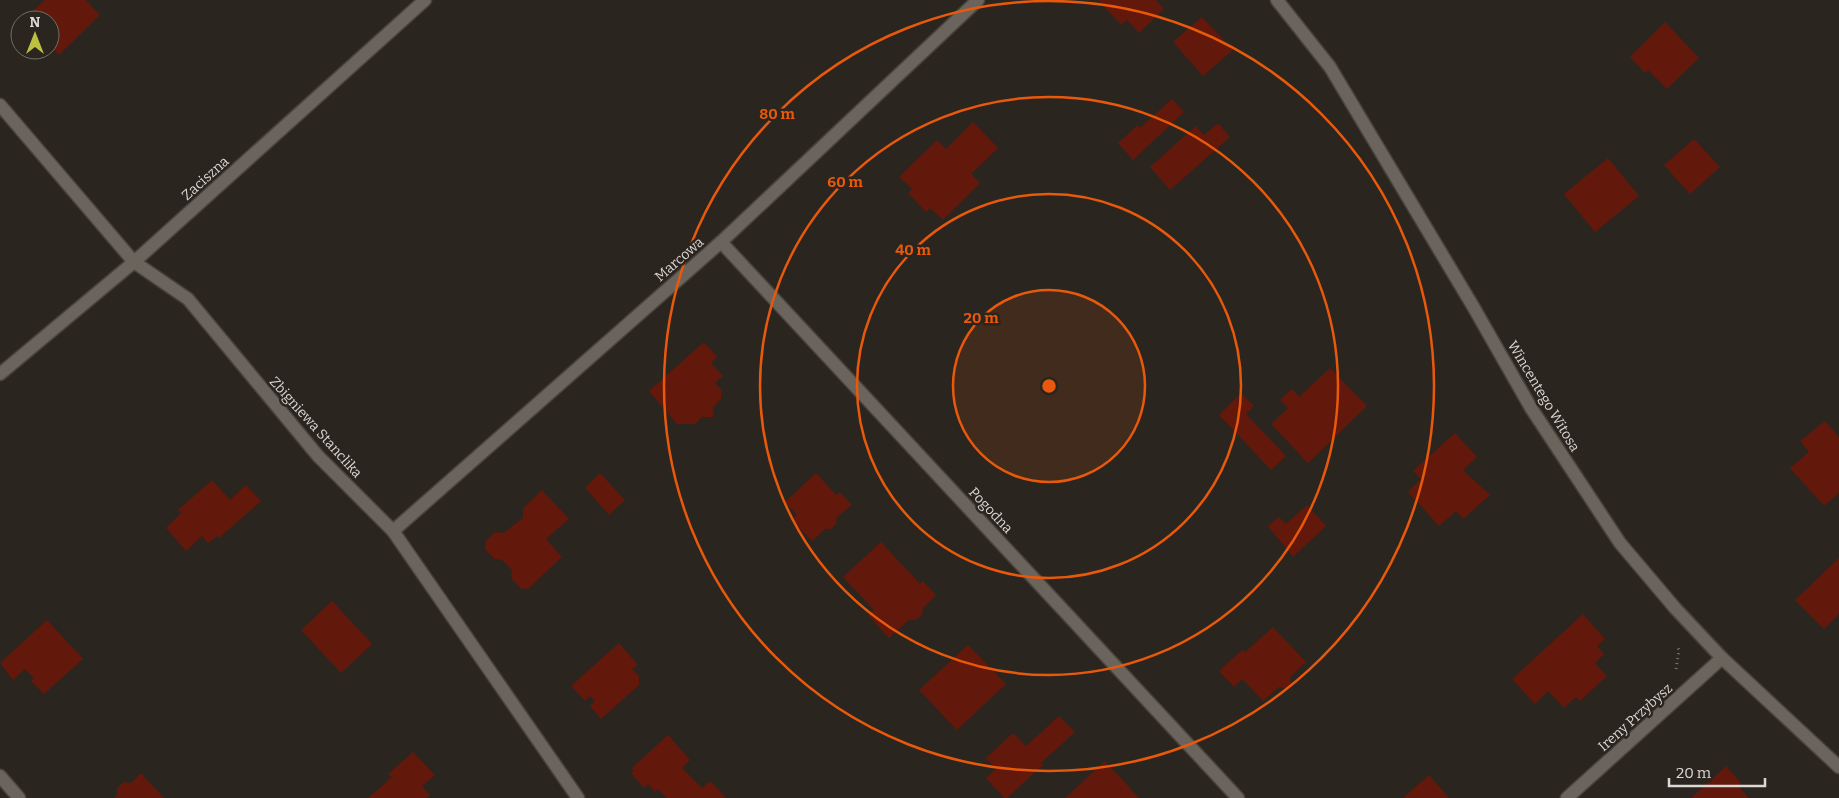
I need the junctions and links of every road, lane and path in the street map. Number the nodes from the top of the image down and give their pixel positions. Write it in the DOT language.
graph roads {
  1 [pos="425,0"];
  2 [pos="978,0"];
  3 [pos="1277,0"];
  4 [pos="0,105"];
  5 [pos="721,242"];
  6 [pos="134,262"];
  7 [pos="0,374"];
  8 [pos="393,531"];
  9 [pos="1722,658"];
  10 [pos="1839,766"];
  11 [pos="0,776"];
  12 [pos="19,798"];
  13 [pos="578,798"];
  14 [pos="1238,798"];
  15 [pos="1567,798"];
  1 -- 6 [label="street, Zaciszna"];
  2 -- 5 [label="street, Marcowa"];
  3 -- 9 [label="street, Wincentego Witosa"];
  4 -- 6 [label="street, Zbigniewa Stanclika"];
  5 -- 8 [label="street, Marcowa"];
  5 -- 14 [label="street, Pogodna"];
  6 -- 7 [label="street, Zaciszna"];
  6 -- 8 [label="street, Zbigniewa Stanclika"];
  8 -- 13 [label="street, Zbigniewa Stanclika"];
  9 -- 10 [label="street, Wincentego Witosa"];
  9 -- 15 [label="street, Ireny Przybysz"];
  11 -- 12 [label="street"];
}
